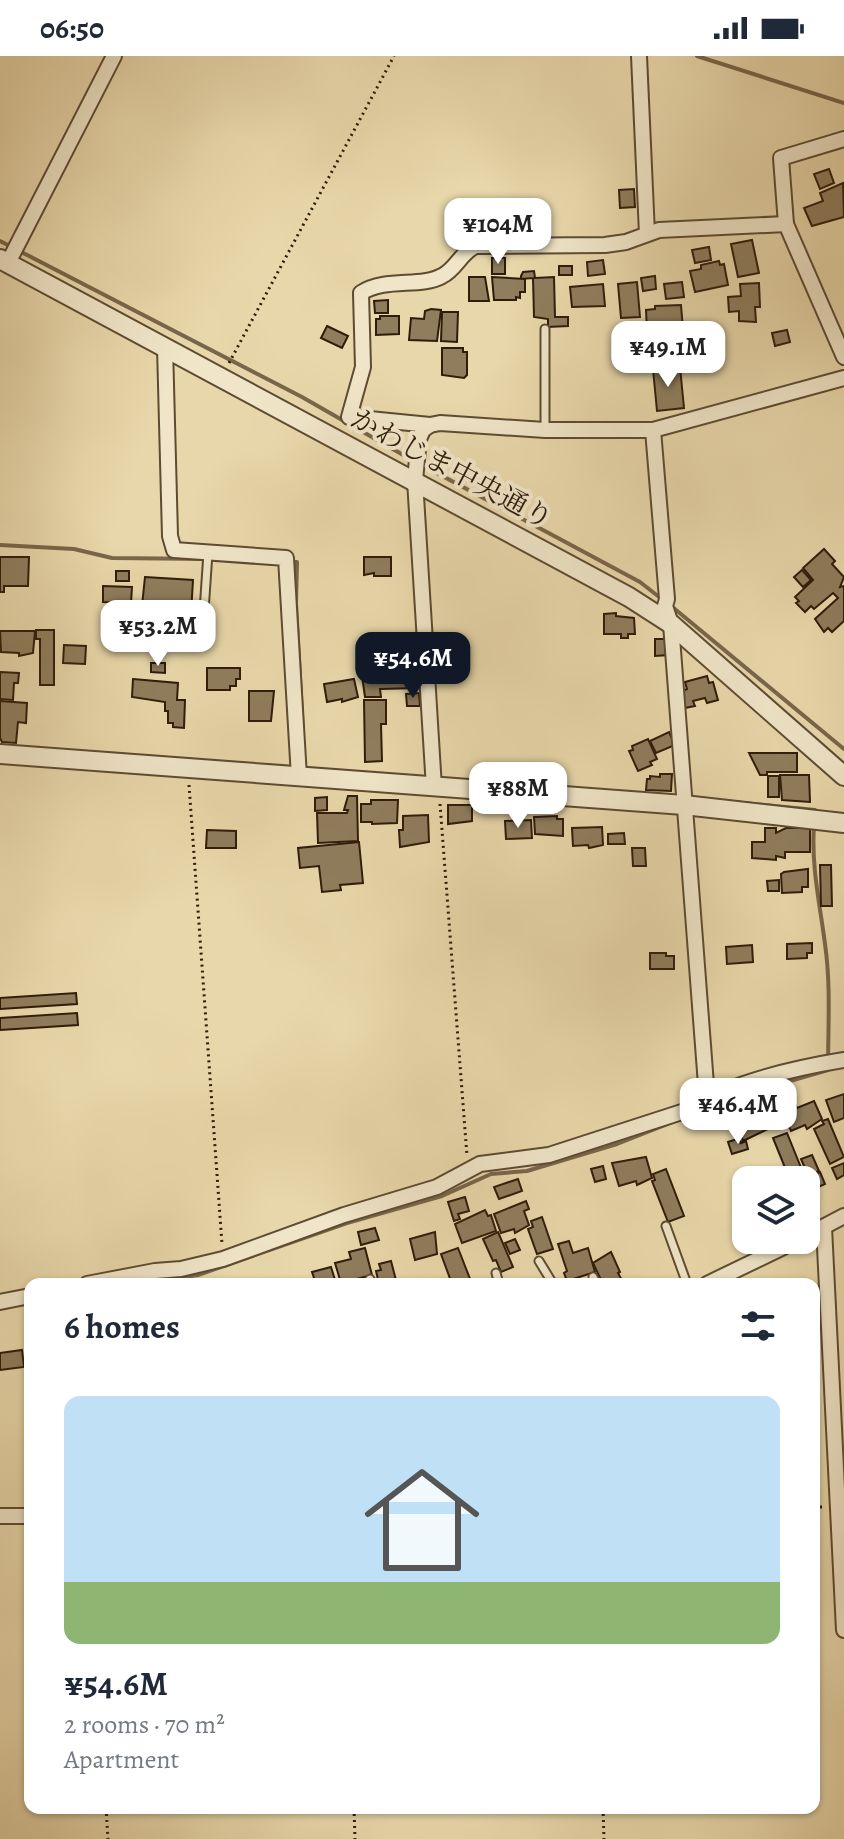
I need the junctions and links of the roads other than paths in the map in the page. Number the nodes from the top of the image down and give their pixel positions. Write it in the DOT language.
graph roads {
  1 [pos="114,56"];
  2 [pos="639,56"];
  3 [pos="844,139"];
  4 [pos="786,224"];
  5 [pos="647,234"];
  6 [pos="4,261"];
  7 [pos="545,329"];
  8 [pos="165,347"];
  9 [pos="844,357"];
  10 [pos="844,378"];
  11 [pos="430,425"];
  12 [pos="545,430"];
  13 [pos="653,430"];
  14 [pos="416,468"];
  15 [pos="208,553"];
  16 [pos="671,624"];
  17 [pos="202,640"];
  18 [pos="0,754"];
  19 [pos="844,776"];
  20 [pos="299,777"];
  21 [pos="436,788"];
  22 [pos="684,805"];
  23 [pos="844,823"];
  24 [pos="844,1060"];
  25 [pos="707,1098"];
  26 [pos="844,1216"];
  27 [pos="666,1226"];
  28 [pos="824,1227"];
  29 [pos="820,1229"];
  30 [pos="769,1254"];
  31 [pos="539,1261"];
  32 [pos="496,1273"];
  33 [pos="118,1278"];
  34 [pos="497,1278"];
  35 [pos="549,1278"];
  36 [pos="685,1278"];
  37 [pos="719,1278"];
  38 [pos="24,1297"];
  39 [pos="0,1302"];
  40 [pos="0,1516"];
  41 [pos="24,1516"];
  42 [pos="844,1630"];
  1 -- 6 [label="street"];
  2 -- 5 [label="street"];
  3 -- 4 [label="street"];
  4 -- 5 [label="street"];
  4 -- 9 [label="street"];
  5 -- 11 [label="street"];
  6 -- 8 [label="street, かわじま中央通り"];
  7 -- 12 [label="lane"];
  8 -- 14 [label="street, かわじま中央通り"];
  8 -- 15 [label="street"];
  10 -- 13 [label="street"];
  11 -- 12 [label="street"];
  11 -- 14 [label="street"];
  12 -- 13 [label="street"];
  13 -- 16 [label="street"];
  14 -- 16 [label="street, かわじま中央通り"];
  14 -- 21 [label="street"];
  15 -- 17 [label="lane"];
  15 -- 20 [label="street"];
  16 -- 19 [label="street, かわじま中央通り"];
  16 -- 22 [label="street"];
  18 -- 20 [label="street"];
  20 -- 21 [label="street"];
  21 -- 22 [label="street"];
  22 -- 23 [label="street"];
  22 -- 25 [label="street"];
  24 -- 25 [label="street"];
  25 -- 33 [label="street"];
  26 -- 28 [label="street"];
  27 -- 36 [label="lane"];
  28 -- 29 [label="street"];
  28 -- 42 [label="street"];
  30 -- 37 [label="street"];
  31 -- 35 [label="lane"];
  32 -- 34 [label="lane"];
  38 -- 39 [label="street"];
  40 -- 41 [label="street"];
}
